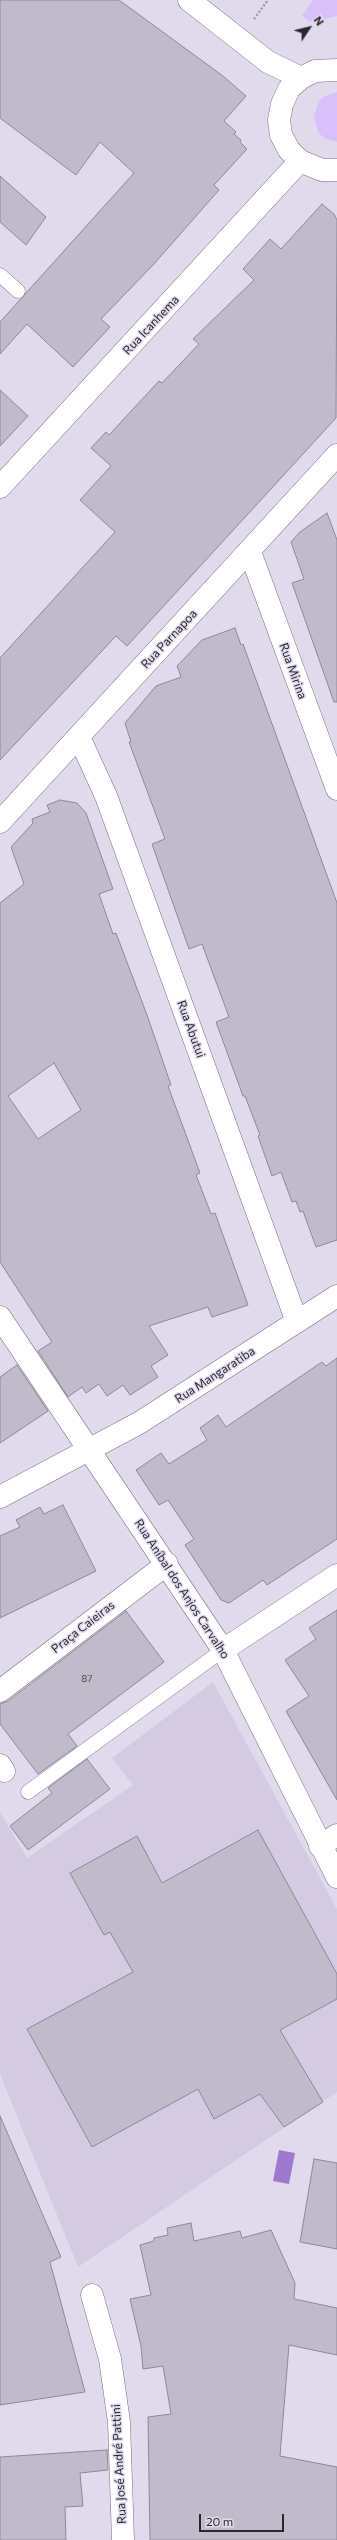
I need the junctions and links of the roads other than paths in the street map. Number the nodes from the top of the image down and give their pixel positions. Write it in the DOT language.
graph roads {
  1 [pos="189,0"];
  2 [pos="268,62"];
  3 [pos="337,70"];
  4 [pos="301,78"];
  5 [pos="282,104"];
  6 [pos="300,161"];
  7 [pos="336,171"];
  8 [pos="0,275"];
  9 [pos="18,291"];
  10 [pos="337,455"];
  11 [pos="0,487"];
  12 [pos="250,552"];
  13 [pos="79,738"];
  14 [pos="337,789"];
  15 [pos="0,822"];
  16 [pos="337,1296"];
  17 [pos="0,1317"];
  18 [pos="298,1322"];
  19 [pos="91,1450"];
  20 [pos="0,1497"];
  21 [pos="167,1564"];
  22 [pos="337,1575"];
  23 [pos="223,1650"];
  24 [pos="0,1691"];
  25 [pos="28,1792"];
  26 [pos="329,1841"];
  27 [pos="337,1877"];
  28 [pos="92,2295"];
  29 [pos="123,2540"];
  1 -- 2 [label="street"];
  2 -- 4 [label="street"];
  2 -- 5 [label="street"];
  3 -- 4 [label="street"];
  4 -- 5 [label="street"];
  5 -- 6 [label="street"];
  6 -- 7 [label="street"];
  6 -- 11 [label="street, Rua Icanhema"];
  8 -- 9 [label="lane"];
  10 -- 12 [label="street, Rua Parnapoa"];
  12 -- 13 [label="street, Rua Parnapoa"];
  12 -- 14 [label="street, Rua Mirina"];
  13 -- 15 [label="street, Rua Parnapoa"];
  13 -- 18 [label="street, Rua Abutui"];
  16 -- 18 [label="street, Rua Mangaratiba"];
  17 -- 19 [label="street, Rua Aníbal dos Anjos Carvalho"];
  18 -- 19 [label="street, Rua Mangaratiba"];
  19 -- 20 [label="street, Rua Mangaratiba"];
  19 -- 21 [label="street, Rua Aníbal dos Anjos Carvalho"];
  21 -- 23 [label="street, Rua Aníbal dos Anjos Carvalho"];
  21 -- 24 [label="street, Praça Caieiras"];
  22 -- 23 [label="street"];
  23 -- 25 [label="lane"];
  23 -- 26 [label="street, Rua Aníbal dos Anjos Carvalho"];
  26 -- 27 [label="street, Rua Aníbal dos Anjos Carvalho"];
  28 -- 29 [label="street, Rua José André Pattini"];
}
